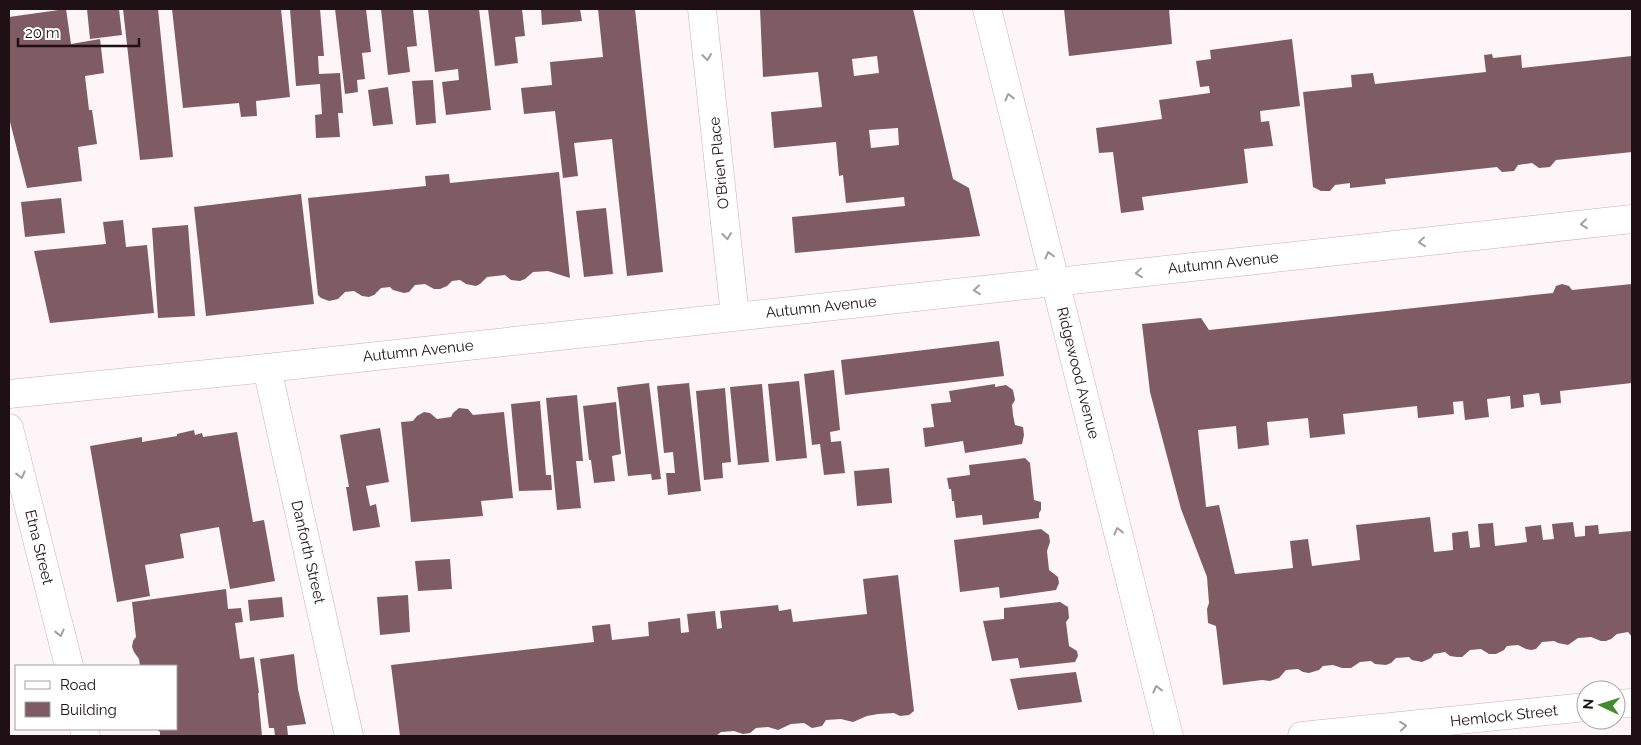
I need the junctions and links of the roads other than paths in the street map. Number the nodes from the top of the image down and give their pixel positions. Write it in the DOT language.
graph roads {
  1 [pos="702,9"];
  2 [pos="987,9"];
  3 [pos="1632,219"];
  4 [pos="1056,282"];
  5 [pos="734,316"];
  6 [pos="267,368"];
  7 [pos="9,394"];
  8 [pos="9,428"];
  9 [pos="68,665"];
  10 [pos="1576,708"];
  11 [pos="349,736"];
  12 [pos="1169,736"];
  13 [pos="1302,736"];
  1 -- 5 [label="street, O'Brien Place, one-way"];
  4 -- 2 [label="street, Ridgewood Avenue, one-way"];
  3 -- 4 [label="street, Autumn Avenue, one-way"];
  4 -- 5 [label="street, Autumn Avenue, one-way"];
  12 -- 4 [label="street, Ridgewood Avenue, one-way"];
  5 -- 6 [label="street, Autumn Avenue"];
  6 -- 7 [label="street, Autumn Avenue"];
  6 -- 11 [label="street, Danforth Street"];
  8 -- 9 [label="street, Etna Street, one-way"];
  13 -- 10 [label="street, Hemlock Street, one-way"];
}
